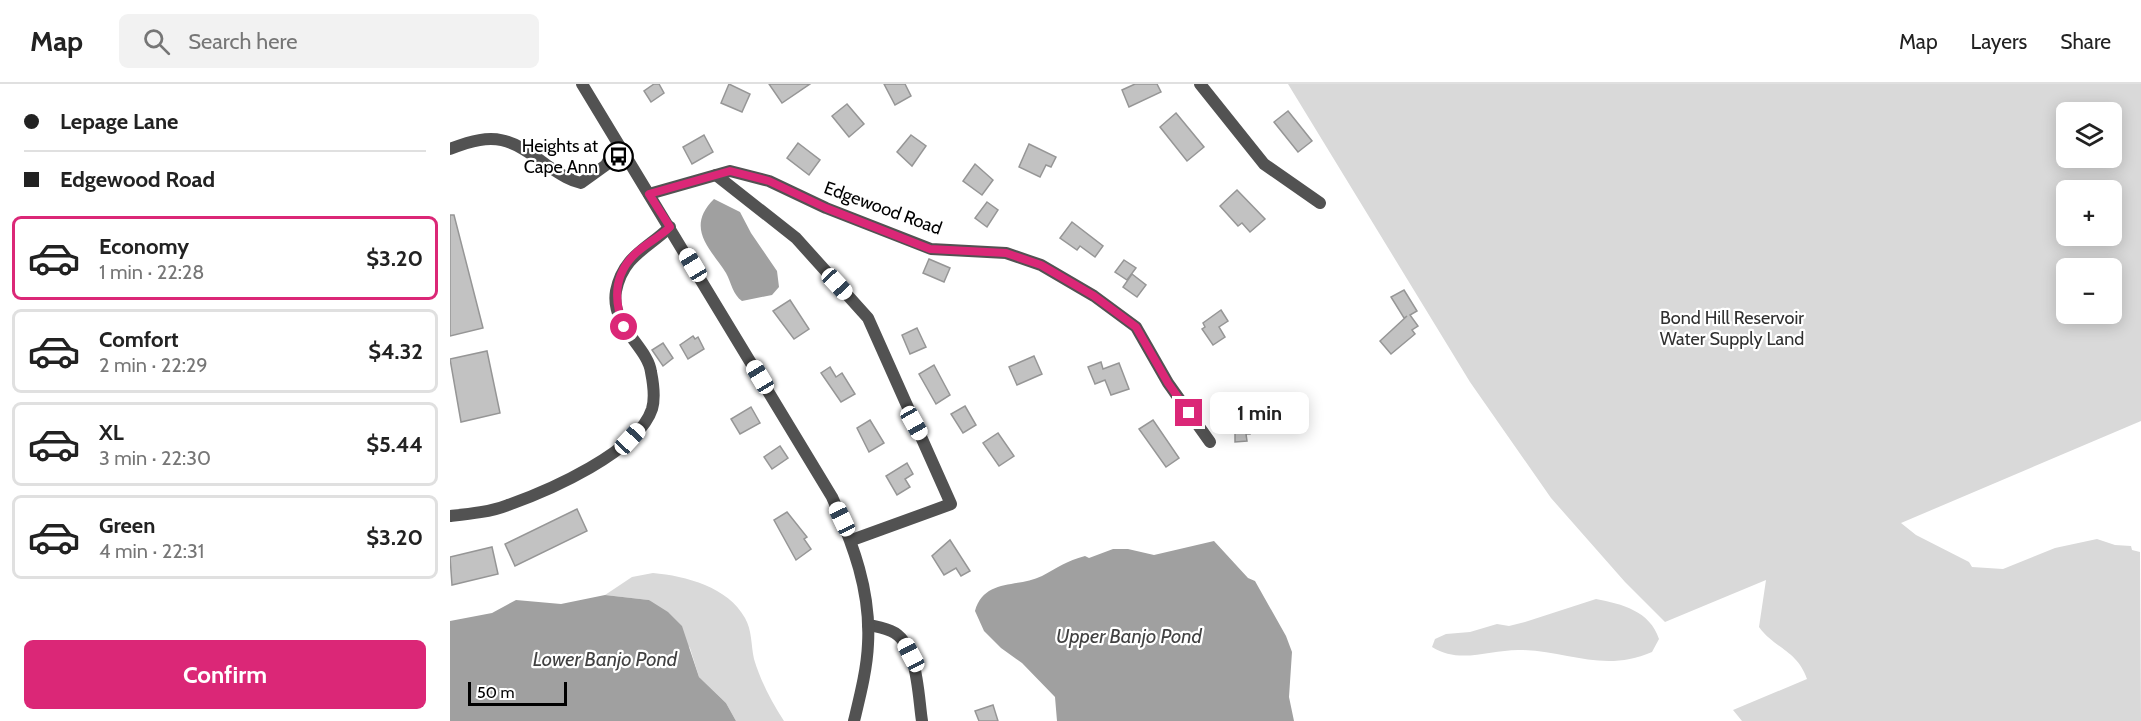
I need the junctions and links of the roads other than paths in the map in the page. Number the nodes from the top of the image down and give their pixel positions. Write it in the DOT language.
graph roads {
  1 [pos="582,84"];
  2 [pos="1200,84"];
  3 [pos="618,144"];
  4 [pos="450,149"];
  5 [pos="716,175"];
  6 [pos="649,194"];
  7 [pos="1320,204"];
  8 [pos="670,227"];
  9 [pos="1210,442"];
  10 [pos="450,516"];
  11 [pos="852,540"];
  12 [pos="868,625"];
  13 [pos="854,721"];
  14 [pos="922,721"];
  1 -- 3 [label="street"];
  2 -- 7 [label="street"];
  3 -- 4 [label="street"];
  3 -- 6 [label="street"];
  5 -- 6 [label="street, Edgewood Road"];
  5 -- 9 [label="street, Edgewood Road"];
  5 -- 11 [label="street"];
  6 -- 8 [label="street"];
  8 -- 10 [label="street"];
  8 -- 11 [label="street"];
  11 -- 12 [label="street"];
  12 -- 13 [label="street"];
  12 -- 14 [label="street"];
}
